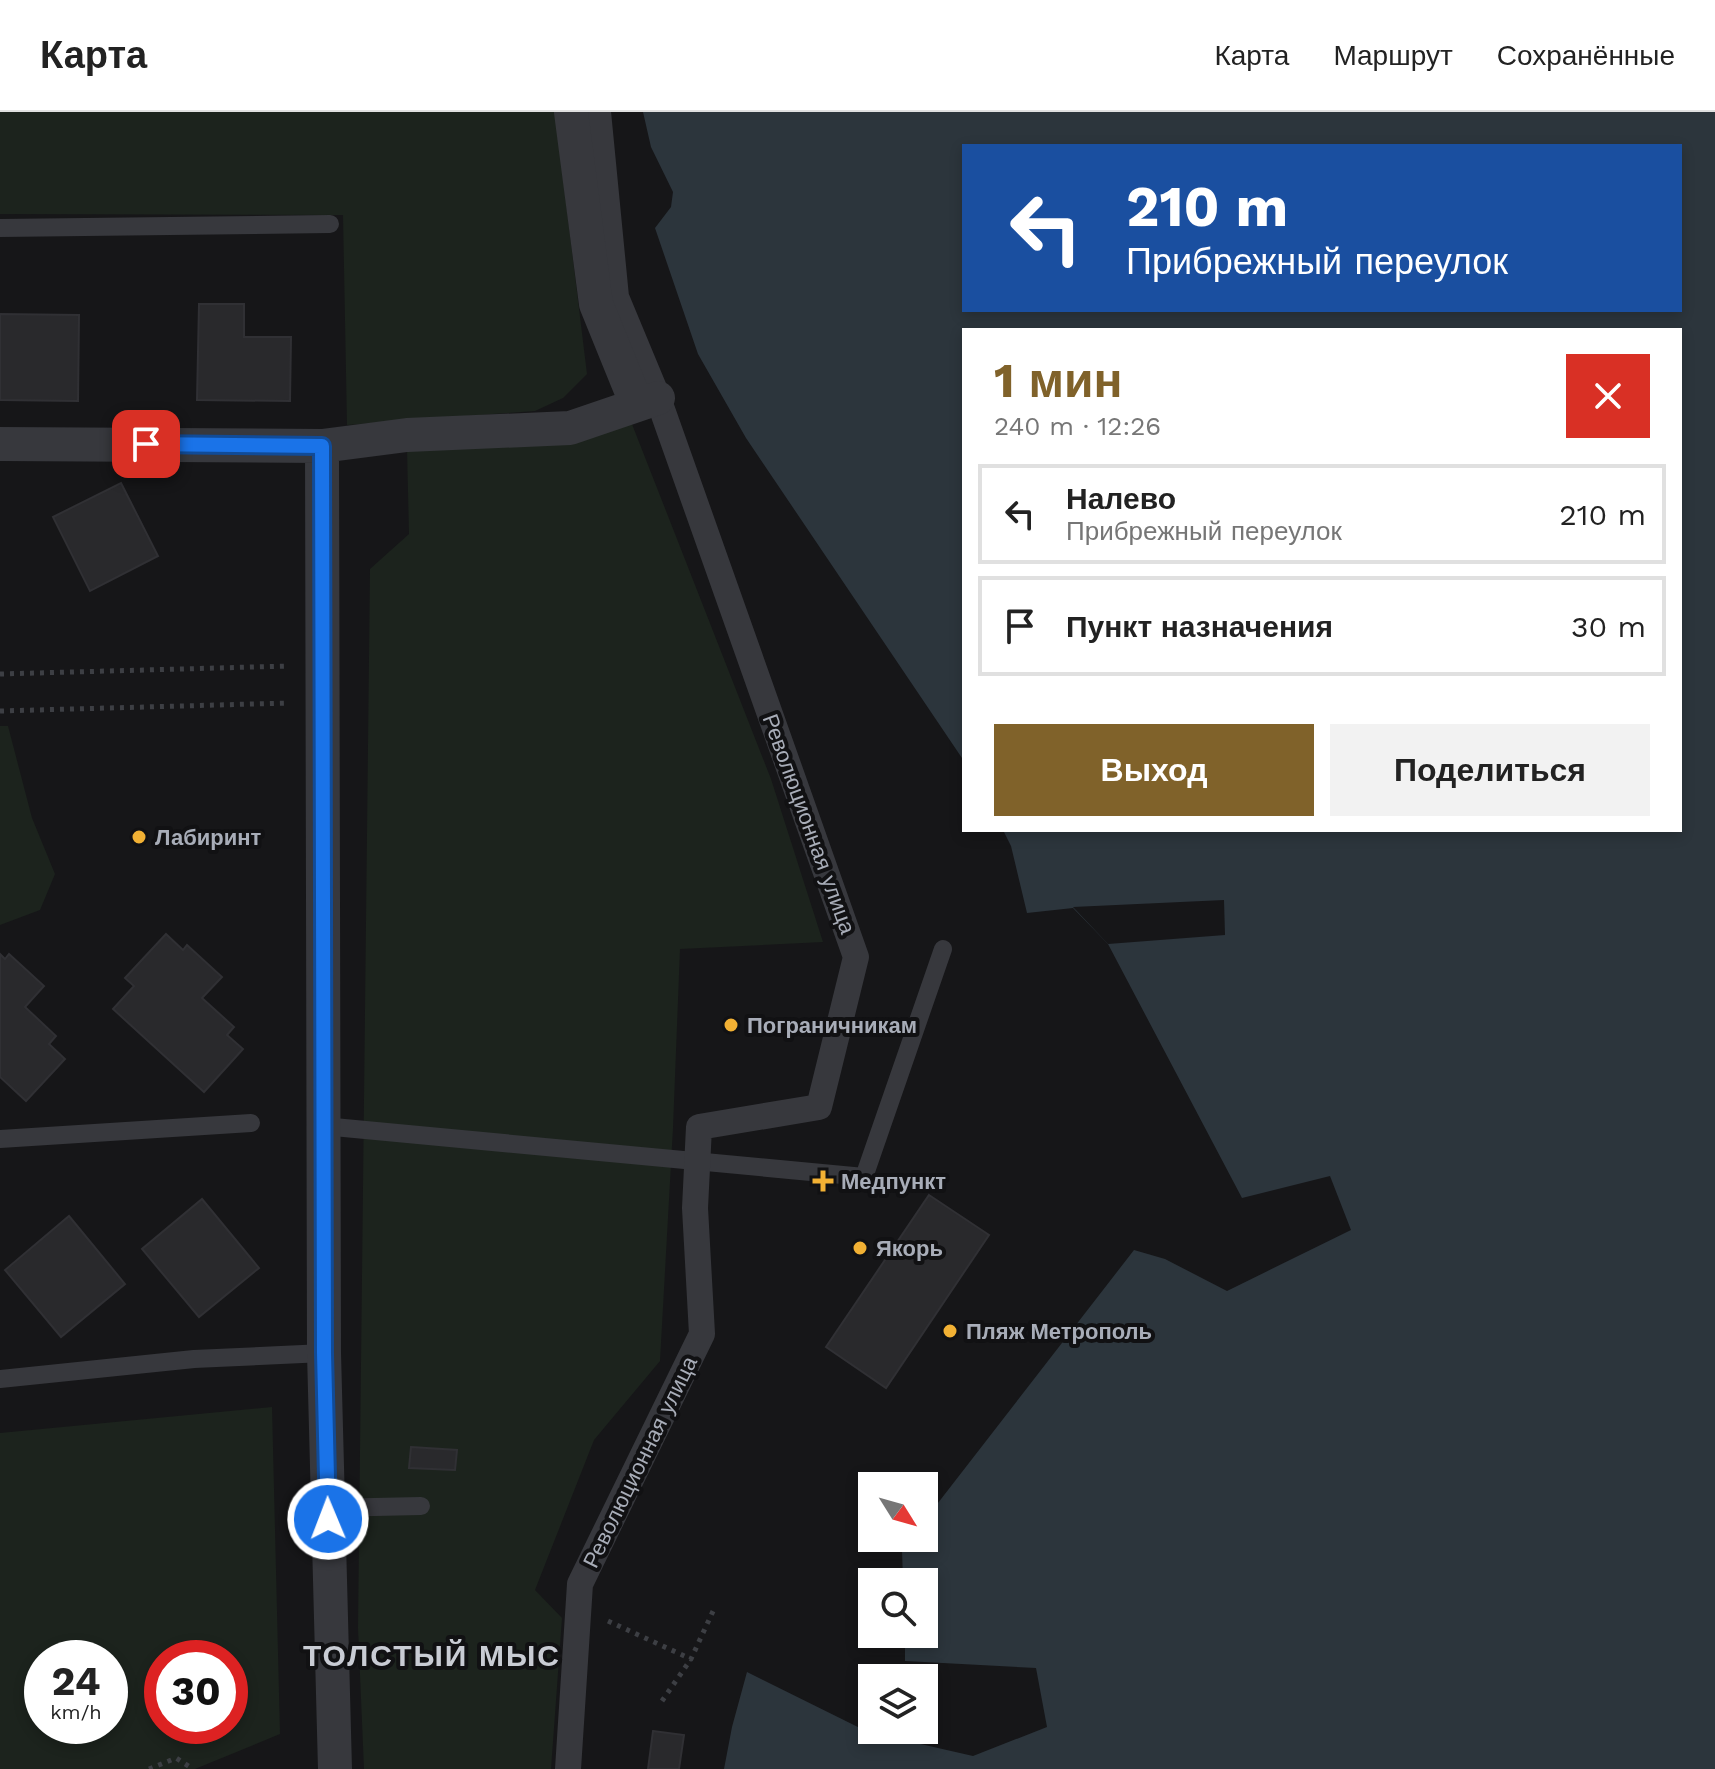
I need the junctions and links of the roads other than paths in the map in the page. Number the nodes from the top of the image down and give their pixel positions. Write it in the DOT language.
graph roads {
  1 [pos="571,112"];
  2 [pos="598,112"];
  3 [pos="330,224"];
  4 [pos="0,228"];
  5 [pos="647,402"];
  6 [pos="0,444"];
  7 [pos="322,446"];
  8 [pos="943,949"];
  9 [pos="251,1123"];
  10 [pos="323,1126"];
  11 [pos="0,1139"];
  12 [pos="697,1162"];
  13 [pos="324,1353"];
  14 [pos="0,1379"];
  15 [pos="421,1506"];
  16 [pos="328,1508"];
  17 [pos="330,1589"];
  18 [pos="335,1769"];
  19 [pos="356,1769"];
  20 [pos="568,1769"];
  1 -- 5 [label="street"];
  2 -- 5 [label="street, Революционная улица"];
  3 -- 4 [label="lane"];
  5 -- 7 [label="street"];
  5 -- 12 [label="street, Революционная улица"];
  6 -- 7 [label="street"];
  7 -- 10 [label="street"];
  8 -- 12 [label="lane"];
  9 -- 11 [label="lane"];
  10 -- 12 [label="lane"];
  10 -- 13 [label="street"];
  12 -- 20 [label="street, Революционная улица"];
  13 -- 14 [label="lane"];
  13 -- 16 [label="street"];
  15 -- 16 [label="lane"];
  16 -- 17 [label="street"];
  17 -- 18 [label="street"];
  17 -- 19 [label="street"];
}
